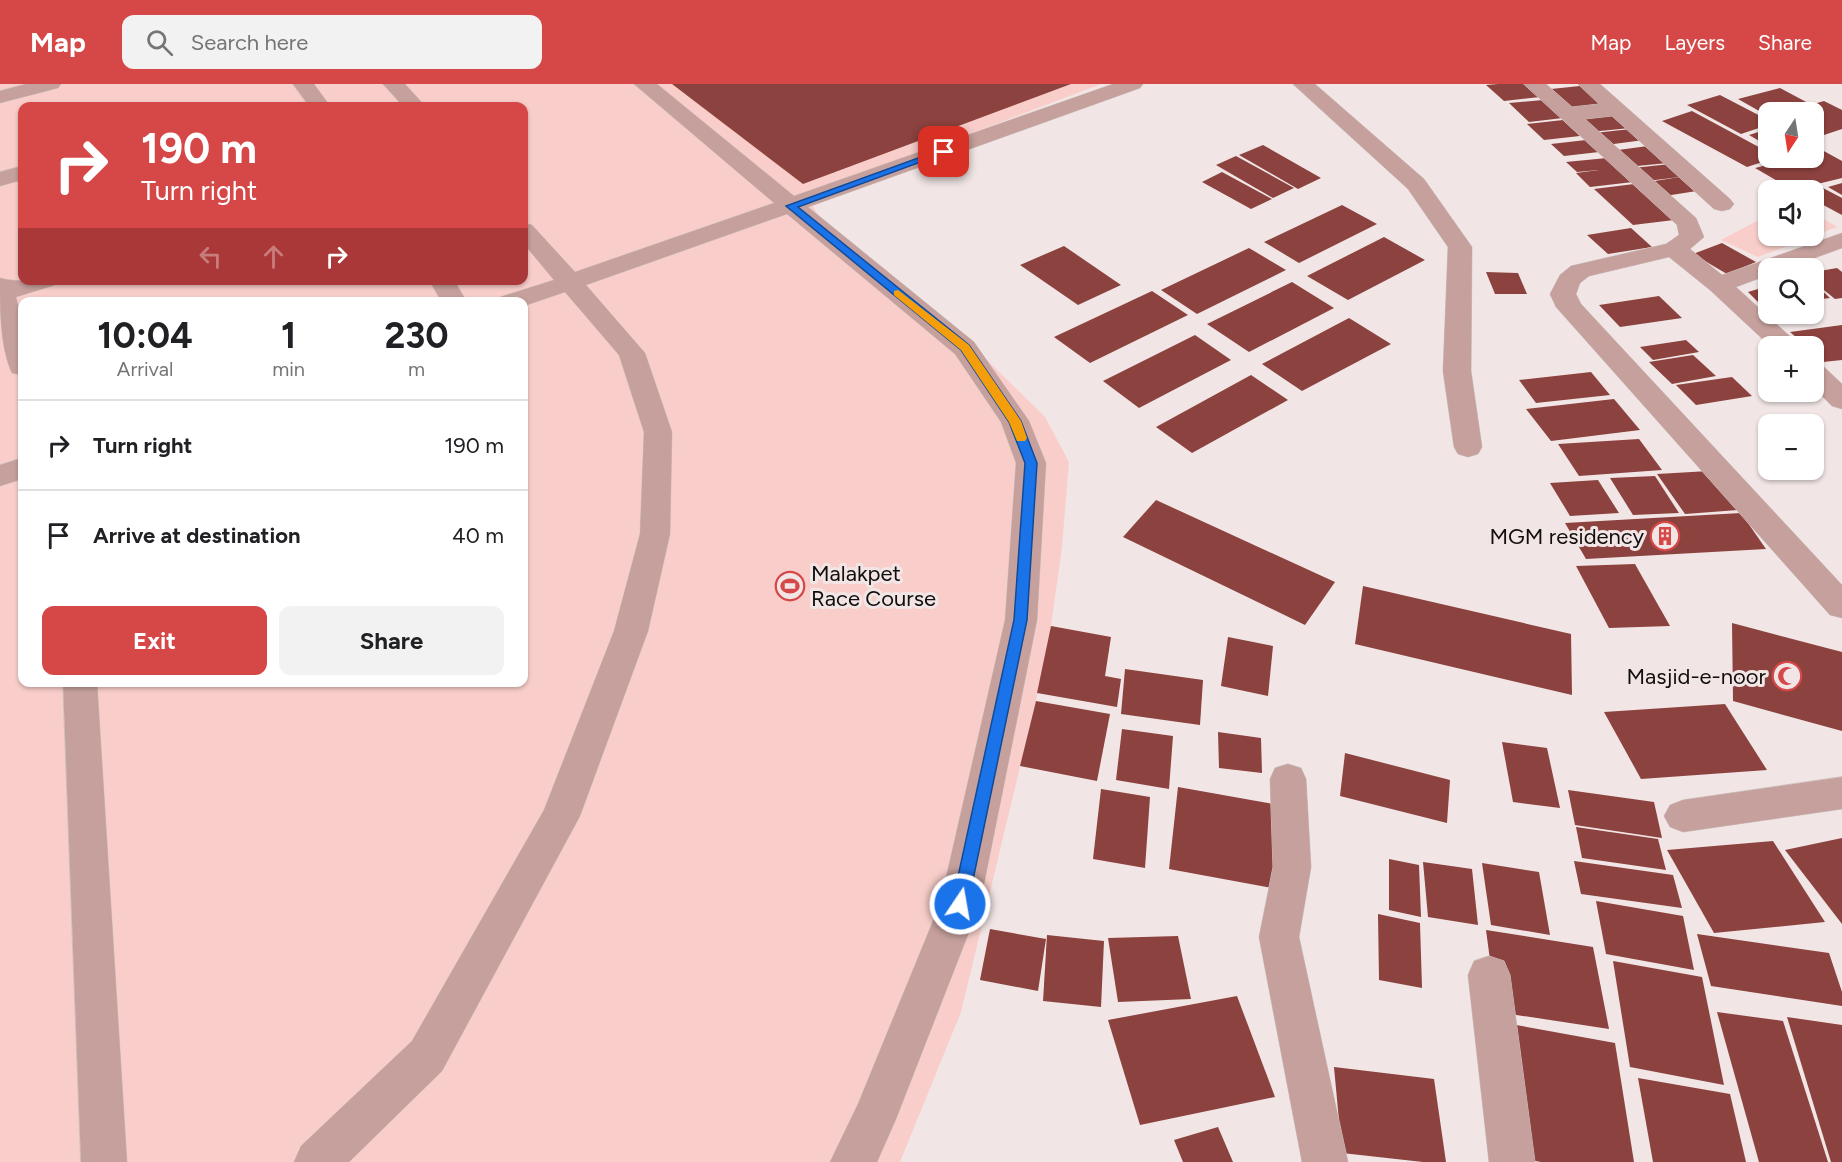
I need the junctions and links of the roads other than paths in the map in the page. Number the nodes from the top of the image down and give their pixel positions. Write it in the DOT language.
graph roads {
  1 [pos="51,84"];
  2 [pos="393,84"];
  3 [pos="644,84"];
  4 [pos="1133,84"];
  5 [pos="1302,84"];
  6 [pos="1533,84"];
  7 [pos="1613,84"];
  8 [pos="1590,85"];
  9 [pos="0,97"];
  10 [pos="410,102"];
  11 [pos="1617,109"];
  12 [pos="1567,114"];
  13 [pos="18,174"];
  14 [pos="0,179"];
  15 [pos="1722,204"];
  16 [pos="791,206"];
  17 [pos="528,235"];
  18 [pos="1842,240"];
  19 [pos="1674,249"];
  20 [pos="569,283"];
  21 [pos="21,285"];
  22 [pos="1719,285"];
  23 [pos="1,289"];
  24 [pos="525,297"];
  25 [pos="1774,336"];
  26 [pos="18,352"];
  27 [pos="1824,383"];
  28 [pos="1842,400"];
  29 [pos="1468,447"];
  30 [pos="18,469"];
  31 [pos="0,476"];
  32 [pos="1842,606"];
  33 [pos="80,687"];
  34 [pos="1288,780"];
  35 [pos="1842,793"];
  36 [pos="1683,816"];
  37 [pos="1489,975"];
  38 [pos="104,1162"];
  39 [pos="317,1162"];
  40 [pos="853,1162"];
  41 [pos="1325,1162"];
  42 [pos="1512,1162"];
  1 -- 9 [label="street"];
  2 -- 10 [label="street"];
  3 -- 16 [label="street"];
  4 -- 16 [label="street"];
  5 -- 29 [label="street"];
  6 -- 12 [label="street"];
  7 -- 8 [label="street"];
  8 -- 11 [label="street"];
  11 -- 12 [label="street"];
  11 -- 15 [label="street"];
  12 -- 19 [label="street"];
  13 -- 14 [label="street"];
  16 -- 20 [label="street"];
  16 -- 40 [label="street"];
  17 -- 20 [label="street"];
  18 -- 22 [label="street"];
  19 -- 22 [label="street"];
  19 -- 32 [label="street"];
  20 -- 24 [label="street"];
  20 -- 39 [label="street"];
  21 -- 23 [label="street"];
  22 -- 25 [label="street"];
  23 -- 26 [label="street"];
  27 -- 28 [label="street"];
  30 -- 31 [label="street"];
  33 -- 38 [label="street"];
  34 -- 41 [label="street"];
  35 -- 36 [label="street"];
  37 -- 42 [label="street"];
}
